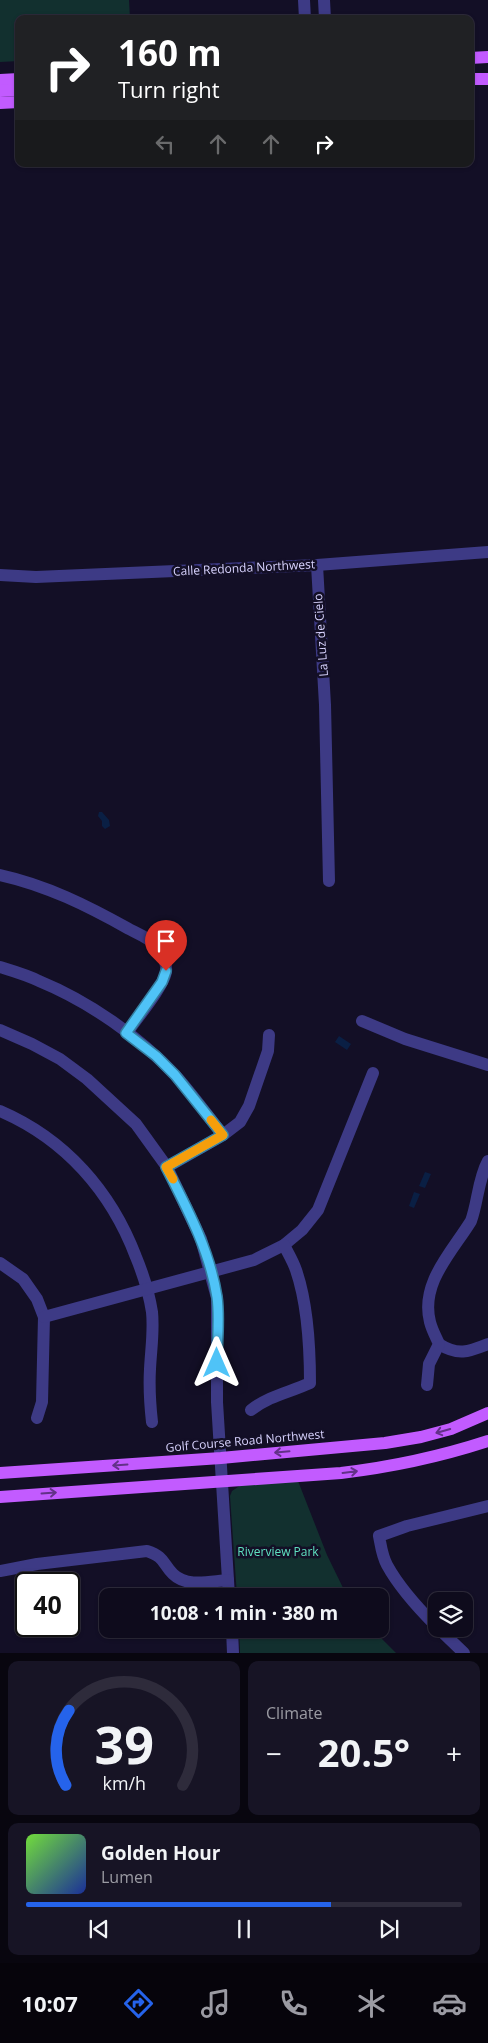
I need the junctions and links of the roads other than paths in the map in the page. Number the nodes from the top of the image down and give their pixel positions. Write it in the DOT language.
graph roads {
  1 [pos="304,0"];
  2 [pos="324,0"];
  3 [pos="305,15"];
  4 [pos="325,15"];
  5 [pos="488,57"];
  6 [pos="474,58"];
  7 [pos="15,79"];
  8 [pos="474,79"];
  9 [pos="488,79"];
  10 [pos="0,80"];
  11 [pos="15,90"];
  12 [pos="0,91"];
  13 [pos="15,102"];
  14 [pos="0,103"];
  15 [pos="488,552"];
  16 [pos="316,565"];
  17 [pos="0,576"];
  18 [pos="0,874"];
  19 [pos="329,881"];
  20 [pos="0,967"];
  21 [pos="362,1021"];
  22 [pos="0,1030"];
  23 [pos="126,1033"];
  24 [pos="268,1035"];
  25 [pos="488,1065"];
  26 [pos="373,1073"];
  27 [pos="0,1111"];
  28 [pos="223,1135"];
  29 [pos="488,1161"];
  30 [pos="166,1167"];
  31 [pos="284,1245"];
  32 [pos="0,1263"];
  33 [pos="210,1272"];
  34 [pos="146,1288"];
  35 [pos="44,1317"];
  36 [pos="439,1344"];
  37 [pos="488,1344"];
  38 [pos="427,1385"];
  39 [pos="251,1410"];
  40 [pos="488,1413"];
  41 [pos="37,1418"];
  42 [pos="152,1422"];
  43 [pos="488,1442"];
  44 [pos="221,1458"];
  45 [pos="0,1473"];
  46 [pos="222,1481"];
  47 [pos="0,1497"];
  48 [pos="488,1506"];
  49 [pos="0,1571"];
  50 [pos="228,1580"];
  51 [pos="228,1588"];
  52 [pos="428,1616"];
  53 [pos="447,1637"];
  54 [pos="233,1638"];
  55 [pos="234,1653"];
  56 [pos="464,1653"];
  1 -- 3 [label="street"];
  2 -- 4 [label="street"];
  5 -- 6 [label="main road"];
  7 -- 10 [label="main road"];
  8 -- 9 [label="main road"];
  11 -- 12 [label="main road"];
  13 -- 14 [label="main road"];
  15 -- 16 [label="street, Calle Redonda Northwest"];
  16 -- 17 [label="street, Calle Redonda Northwest"];
  16 -- 19 [label="street, La Luz de Cielo"];
  18 -- 23 [label="street"];
  20 -- 23 [label="street"];
  21 -- 25 [label="street"];
  22 -- 30 [label="street"];
  23 -- 28 [label="street"];
  24 -- 28 [label="street"];
  26 -- 31 [label="street"];
  27 -- 34 [label="street"];
  28 -- 30 [label="street"];
  29 -- 36 [label="street"];
  30 -- 33 [label="street"];
  31 -- 33 [label="street"];
  31 -- 39 [label="street"];
  32 -- 35 [label="street"];
  33 -- 34 [label="street"];
  33 -- 44 [label="street"];
  34 -- 35 [label="street"];
  34 -- 42 [label="street"];
  35 -- 41 [label="street"];
  36 -- 37 [label="street"];
  36 -- 38 [label="street"];
  40 -- 44 [label="main road, Golf Course Road Northwest, one-way"];
  46 -- 43 [label="main road, one-way"];
  44 -- 45 [label="main road, Golf Course Road Northwest, one-way"];
  44 -- 46 [label="street"];
  47 -- 46 [label="main road, one-way"];
  46 -- 50 [label="street"];
  48 -- 52 [label="street"];
  49 -- 50 [label="street"];
  50 -- 51 [label="street"];
  53 -- 56 [label="street"];
  54 -- 55 [label="street"];
}
